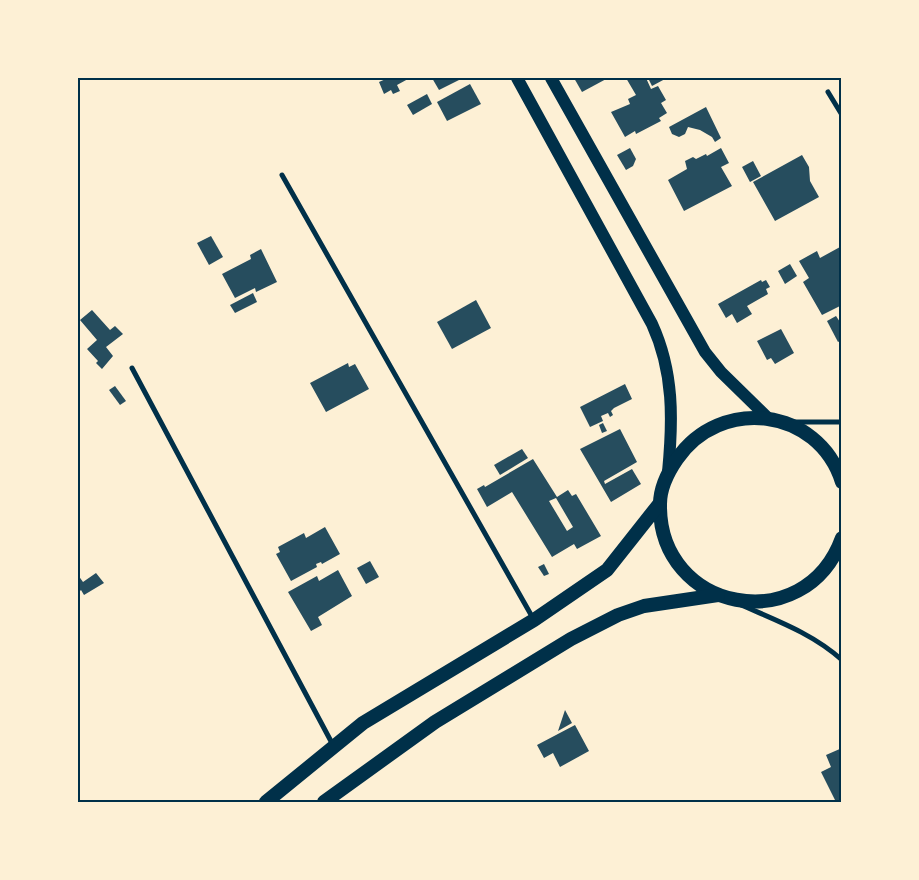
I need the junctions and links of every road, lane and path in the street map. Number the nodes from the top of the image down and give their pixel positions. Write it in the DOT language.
graph roads {
  1 [pos="517,78"];
  2 [pos="551,78"];
  3 [pos="828,92"];
  4 [pos="842,115"];
  5 [pos="282,175"];
  6 [pos="132,368"];
  7 [pos="774,420"];
  8 [pos="842,422"];
  9 [pos="668,472"];
  10 [pos="842,482"];
  11 [pos="660,503"];
  12 [pos="841,540"];
  13 [pos="724,597"];
  14 [pos="534,620"];
  15 [pos="842,660"];
  16 [pos="334,746"];
  17 [pos="266,802"];
  18 [pos="324,802"];
  1 -- 9 [label="main road"];
  2 -- 7 [label="main road"];
  3 -- 4 [label="street"];
  5 -- 14 [label="street"];
  6 -- 16 [label="street"];
  7 -- 8 [label="street"];
  7 -- 9 [label="highway"];
  7 -- 10 [label="highway"];
  9 -- 11 [label="highway"];
  11 -- 13 [label="highway"];
  11 -- 14 [label="highway"];
  12 -- 13 [label="highway"];
  13 -- 15 [label="street"];
  13 -- 18 [label="highway"];
  14 -- 16 [label="highway"];
  16 -- 17 [label="highway"];
}
